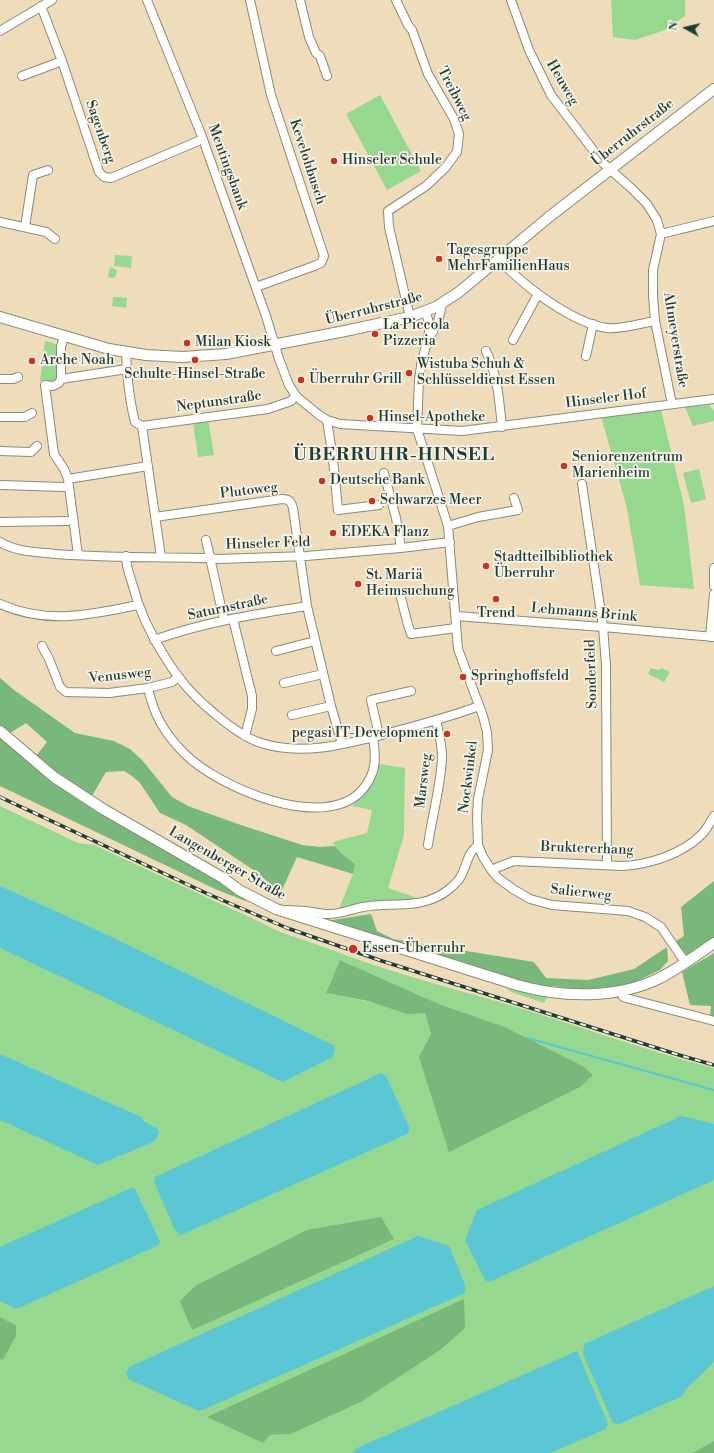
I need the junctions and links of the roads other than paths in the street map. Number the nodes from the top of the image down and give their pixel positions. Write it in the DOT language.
graph roads {
  1 [pos="52,0"];
  2 [pos="147,0"];
  3 [pos="250,0"];
  4 [pos="300,0"];
  5 [pos="396,0"];
  6 [pos="511,0"];
  7 [pos="42,6"];
  8 [pos="0,31"];
  9 [pos="62,61"];
  10 [pos="22,76"];
  11 [pos="327,76"];
  12 [pos="714,89"];
  13 [pos="203,139"];
  14 [pos="610,169"];
  15 [pos="48,170"];
  16 [pos="714,221"];
  17 [pos="0,222"];
  18 [pos="25,227"];
  19 [pos="661,234"];
  20 [pos="55,239"];
  21 [pos="499,259"];
  22 [pos="256,287"];
  23 [pos="538,294"];
  24 [pos="442,304"];
  25 [pos="425,311"];
  26 [pos="0,317"];
  27 [pos="410,317"];
  28 [pos="655,321"];
  29 [pos="593,324"];
  30 [pos="64,336"];
  31 [pos="428,339"];
  32 [pos="513,340"];
  33 [pos="276,345"];
  34 [pos="486,351"];
  35 [pos="126,352"];
  36 [pos="586,356"];
  37 [pos="127,369"];
  38 [pos="18,377"];
  39 [pos="0,379"];
  40 [pos="61,379"];
  41 [pos="296,396"];
  42 [pos="714,399"];
  43 [pos="672,404"];
  44 [pos="32,413"];
  45 [pos="0,416"];
  46 [pos="327,420"];
  47 [pos="142,426"];
  48 [pos="502,427"];
  49 [pos="417,429"];
  50 [pos="37,446"];
  51 [pos="0,451"];
  52 [pos="148,466"];
  53 [pos="384,473"];
  54 [pos="68,479"];
  55 [pos="0,484"];
  56 [pos="582,484"];
  57 [pos="64,487"];
  58 [pos="514,498"];
  59 [pos="379,505"];
  60 [pos="155,517"];
  61 [pos="67,521"];
  62 [pos="0,522"];
  63 [pos="448,526"];
  64 [pos="206,540"];
  65 [pos="0,542"];
  66 [pos="450,542"];
  67 [pos="401,548"];
  68 [pos="78,556"];
  69 [pos="126,556"];
  70 [pos="162,557"];
  71 [pos="300,557"];
  72 [pos="209,558"];
  73 [pos="714,568"];
  74 [pos="714,583"];
  75 [pos="714,594"];
  76 [pos="401,598"];
  77 [pos="0,604"];
  78 [pos="138,606"];
  79 [pos="307,606"];
  80 [pos="456,616"];
  81 [pos="233,619"];
  82 [pos="224,620"];
  83 [pos="603,627"];
  84 [pos="456,628"];
  85 [pos="712,637"];
  86 [pos="154,640"];
  87 [pos="315,641"];
  88 [pos="42,646"];
  89 [pos="276,651"];
  90 [pos="323,674"];
  91 [pos="178,677"];
  92 [pos="284,683"];
  93 [pos="148,688"];
  94 [pos="411,691"];
  95 [pos="331,706"];
  96 [pos="479,706"];
  97 [pos="292,716"];
  98 [pos="436,720"];
  99 [pos="0,731"];
  100 [pos="245,736"];
  101 [pos="376,736"];
  102 [pos="342,744"];
  103 [pos="714,816"];
  104 [pos="428,845"];
  105 [pos="478,845"];
  106 [pos="607,865"];
  107 [pos="492,871"];
  108 [pos="276,909"];
  109 [pos="714,943"];
  110 [pos="685,962"];
  111 [pos="621,991"];
  112 [pos="714,1021"];
  1 -- 7 [label="street"];
  2 -- 13 [label="street, Mentingsbank"];
  3 -- 22 [label="street, Kevelohbusch"];
  4 -- 11 [label="street"];
  5 -- 27 [label="street, Treibweg"];
  6 -- 14 [label="street, Heuweg"];
  7 -- 8 [label="street"];
  7 -- 9 [label="street, Sagenberg"];
  9 -- 10 [label="street"];
  9 -- 13 [label="street, Sagenberg"];
  12 -- 14 [label="main road, Überruhrstraße"];
  13 -- 22 [label="street, Mentingsbank"];
  14 -- 19 [label="street"];
  14 -- 21 [label="main road, Überruhrstraße"];
  15 -- 18 [label="street"];
  16 -- 19 [label="street"];
  17 -- 18 [label="street"];
  18 -- 20 [label="street"];
  19 -- 28 [label="street, Altmeyerstraße"];
  21 -- 23 [label="street"];
  21 -- 24 [label="main road, Überruhrstraße"];
  22 -- 33 [label="street, Mentingsbank"];
  23 -- 29 [label="street"];
  23 -- 32 [label="street"];
  24 -- 25 [label="main road, Überruhrstraße"];
  24 -- 31 [label="street, Nockwinkel"];
  25 -- 27 [label="main road, Überruhrstraße"];
  25 -- 31 [label="street, Nockwinkel"];
  26 -- 30 [label="main road, Überruhrstraße"];
  27 -- 33 [label="main road, Überruhrstraße"];
  28 -- 29 [label="street"];
  28 -- 43 [label="street, Altmeyerstraße"];
  29 -- 36 [label="street"];
  30 -- 35 [label="main road, Überruhrstraße"];
  30 -- 40 [label="street"];
  31 -- 49 [label="street, Nockwinkel"];
  33 -- 35 [label="main road, Überruhrstraße"];
  33 -- 41 [label="street"];
  34 -- 48 [label="street"];
  35 -- 37 [label="street"];
  37 -- 40 [label="street"];
  37 -- 47 [label="street"];
  38 -- 39 [label="street"];
  40 -- 54 [label="street"];
  41 -- 46 [label="street"];
  41 -- 47 [label="street, Neptunstraße"];
  42 -- 43 [label="street, Hinseler Hof"];
  43 -- 48 [label="street, Hinseler Hof"];
  44 -- 45 [label="street"];
  46 -- 49 [label="street"];
  46 -- 59 [label="street"];
  47 -- 52 [label="street"];
  48 -- 49 [label="street, Hinseler Hof"];
  49 -- 63 [label="street, Nockwinkel"];
  50 -- 51 [label="street"];
  52 -- 54 [label="street"];
  52 -- 60 [label="street"];
  53 -- 67 [label="street"];
  54 -- 68 [label="street"];
  55 -- 57 [label="street"];
  56 -- 83 [label="street, Sonderfeld"];
  58 -- 63 [label="street"];
  60 -- 70 [label="street"];
  60 -- 71 [label="street, Plutoweg"];
  61 -- 62 [label="street"];
  63 -- 66 [label="street, Nockwinkel"];
  64 -- 72 [label="street, Hinseler Feld"];
  65 -- 68 [label="street, Hinseler Feld"];
  66 -- 67 [label="street, Hinseler Feld"];
  66 -- 80 [label="street, Nockwinkel"];
  67 -- 71 [label="street, Hinseler Feld"];
  68 -- 69 [label="street, Hinseler Feld"];
  69 -- 70 [label="street, Hinseler Feld"];
  69 -- 78 [label="street"];
  70 -- 72 [label="street, Hinseler Feld"];
  71 -- 72 [label="street, Hinseler Feld"];
  71 -- 79 [label="street"];
  72 -- 82 [label="street, Hinseler Feld"];
  73 -- 74 [label="street"];
  75 -- 85 [label="street, Lehmanns Brink"];
  76 -- 84 [label="street"];
  77 -- 78 [label="street"];
  78 -- 86 [label="street"];
  79 -- 81 [label="street, Saturnstraße"];
  79 -- 87 [label="street"];
  80 -- 83 [label="street, Lehmanns Brink"];
  80 -- 84 [label="street, Nockwinkel"];
  81 -- 82 [label="street, Saturnstraße"];
  81 -- 100 [label="street"];
  82 -- 86 [label="street, Saturnstraße"];
  83 -- 85 [label="street, Lehmanns Brink"];
  83 -- 106 [label="street, Sonderfeld"];
  84 -- 96 [label="street, Nockwinkel"];
  86 -- 91 [label="street"];
  87 -- 89 [label="street"];
  87 -- 90 [label="street"];
  88 -- 93 [label="street, Venusweg"];
  90 -- 92 [label="street"];
  90 -- 95 [label="street"];
  91 -- 93 [label="street, Venusweg"];
  91 -- 100 [label="street"];
  93 -- 101 [label="street"];
  94 -- 101 [label="street"];
  95 -- 97 [label="street"];
  95 -- 102 [label="street"];
  96 -- 98 [label="street"];
  96 -- 105 [label="street, Nockwinkel"];
  98 -- 101 [label="street"];
  98 -- 104 [label="street, Marsweg"];
  99 -- 108 [label="main road, Langenberger Straße"];
  100 -- 102 [label="street"];
  101 -- 102 [label="street"];
  103 -- 106 [label="street, Bruktererhang"];
  105 -- 107 [label="street, Salierweg"];
  105 -- 108 [label="street"];
  106 -- 107 [label="street, Bruktererhang"];
  107 -- 110 [label="street, Salierweg"];
  108 -- 111 [label="main road, Langenberger Straße"];
  109 -- 110 [label="main road, Langenberger Straße"];
  110 -- 111 [label="main road, Langenberger Straße"];
  111 -- 112 [label="street"];
}
